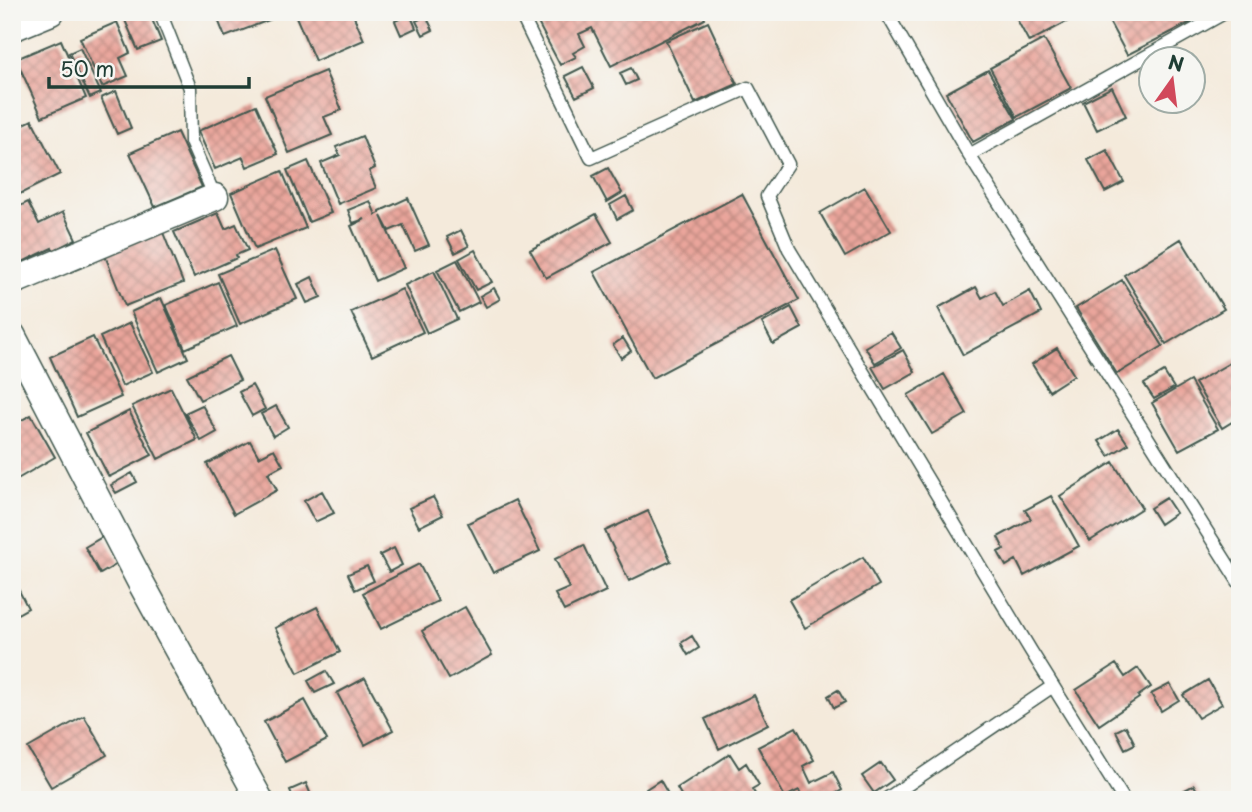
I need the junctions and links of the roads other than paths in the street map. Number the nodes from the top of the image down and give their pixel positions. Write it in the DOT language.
graph roads {
  1 [pos="51,12"];
  2 [pos="160,12"];
  3 [pos="520,12"];
  4 [pos="886,12"];
  5 [pos="1226,12"];
  6 [pos="12,27"];
  7 [pos="969,155"];
  8 [pos="215,197"];
  9 [pos="12,282"];
  10 [pos="12,335"];
  11 [pos="1240,584"];
  12 [pos="1053,686"];
  13 [pos="260,800"];
  14 [pos="885,800"];
  15 [pos="1124,800"];
  1 -- 6 [label="street"];
  2 -- 8 [label="lane"];
  3 -- 12 [label="lane"];
  4 -- 7 [label="lane"];
  5 -- 7 [label="lane"];
  7 -- 11 [label="lane"];
  8 -- 9 [label="street"];
  10 -- 13 [label="street"];
  12 -- 14 [label="lane"];
  12 -- 15 [label="lane"];
}
